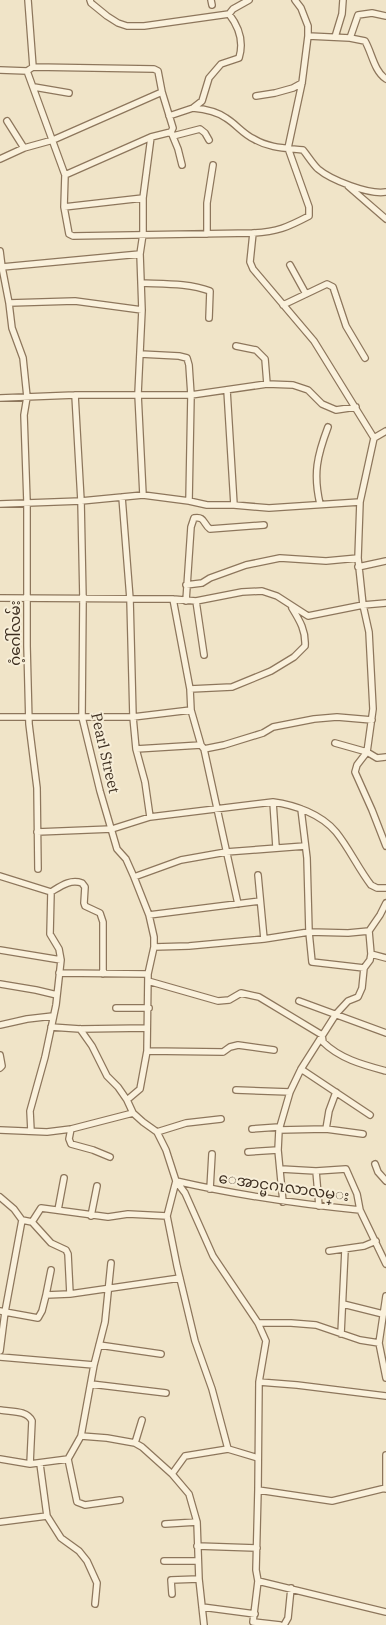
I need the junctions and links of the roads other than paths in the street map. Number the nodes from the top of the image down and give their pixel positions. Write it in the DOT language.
graph roads {
  1 [pos="28,0"];
  2 [pos="90,0"];
  3 [pos="249,0"];
  4 [pos="295,0"];
  5 [pos="343,0"];
  6 [pos="229,14"];
  7 [pos="386,16"];
  8 [pos="308,36"];
  9 [pos="335,36"];
  10 [pos="350,38"];
  11 [pos="30,69"];
  12 [pos="0,70"];
  13 [pos="386,79"];
  14 [pos="302,83"];
  15 [pos="34,87"];
  16 [pos="69,92"];
  17 [pos="162,92"];
  18 [pos="256,96"];
  19 [pos="193,108"];
  20 [pos="169,116"];
  21 [pos="8,121"];
  22 [pos="172,134"];
  23 [pos="151,137"];
  24 [pos="53,140"];
  25 [pos="210,140"];
  26 [pos="24,148"];
  27 [pos="288,148"];
  28 [pos="0,159"];
  29 [pos="182,165"];
  30 [pos="213,165"];
  31 [pos="66,175"];
  32 [pos="344,183"];
  33 [pos="386,192"];
  34 [pos="143,198"];
  35 [pos="64,207"];
  36 [pos="386,219"];
  37 [pos="253,233"];
  38 [pos="143,234"];
  39 [pos="207,234"];
  40 [pos="0,251"];
  41 [pos="140,254"];
  42 [pos="1,264"];
  43 [pos="290,265"];
  44 [pos="141,283"];
  45 [pos="306,294"];
  46 [pos="9,303"];
  47 [pos="283,305"];
  48 [pos="142,310"];
  49 [pos="209,318"];
  50 [pos="236,346"];
  51 [pos="140,354"];
  52 [pos="365,358"];
  53 [pos="267,384"];
  54 [pos="227,390"];
  55 [pos="138,394"];
  56 [pos="75,395"];
  57 [pos="191,396"];
  58 [pos="27,397"];
  59 [pos="0,398"];
  60 [pos="356,407"];
  61 [pos="328,427"];
  62 [pos="386,431"];
  63 [pos="374,438"];
  64 [pos="143,495"];
  65 [pos="122,497"];
  66 [pos="81,501"];
  67 [pos="189,501"];
  68 [pos="27,502"];
  69 [pos="360,502"];
  70 [pos="0,504"];
  71 [pos="320,504"];
  72 [pos="234,505"];
  73 [pos="264,525"];
  74 [pos="358,558"];
  75 [pos="386,561"];
  76 [pos="358,567"];
  77 [pos="186,585"];
  78 [pos="0,598"];
  79 [pos="28,598"];
  80 [pos="83,599"];
  81 [pos="130,599"];
  82 [pos="173,599"];
  83 [pos="186,601"];
  84 [pos="196,601"];
  85 [pos="386,603"];
  86 [pos="363,605"];
  87 [pos="292,607"];
  88 [pos="204,655"];
  89 [pos="190,689"];
  90 [pos="192,710"];
  91 [pos="0,717"];
  92 [pos="82,717"];
  93 [pos="133,717"];
  94 [pos="29,718"];
  95 [pos="372,720"];
  96 [pos="335,743"];
  97 [pos="202,747"];
  98 [pos="136,749"];
  99 [pos="367,752"];
  100 [pos="386,757"];
  101 [pos="273,802"];
  102 [pos="218,808"];
  103 [pos="301,809"];
  104 [pos="150,817"];
  105 [pos="112,829"];
  106 [pos="37,832"];
  107 [pos="305,846"];
  108 [pos="386,846"];
  109 [pos="276,847"];
  110 [pos="226,852"];
  111 [pos="38,869"];
  112 [pos="258,874"];
  113 [pos="0,876"];
  114 [pos="134,877"];
  115 [pos="386,888"];
  116 [pos="51,892"];
  117 [pos="260,901"];
  118 [pos="386,903"];
  119 [pos="238,904"];
  120 [pos="148,915"];
  121 [pos="369,931"];
  122 [pos="309,932"];
  123 [pos="264,939"];
  124 [pos="154,947"];
  125 [pos="0,950"];
  126 [pos="371,954"];
  127 [pos="386,958"];
  128 [pos="61,960"];
  129 [pos="364,968"];
  130 [pos="59,974"];
  131 [pos="103,974"];
  132 [pos="148,978"];
  133 [pos="0,984"];
  134 [pos="57,995"];
  135 [pos="299,1000"];
  136 [pos="116,1008"];
  137 [pos="149,1008"];
  138 [pos="336,1014"];
  139 [pos="53,1016"];
  140 [pos="0,1025"];
  141 [pos="50,1027"];
  142 [pos="147,1028"];
  143 [pos="80,1029"];
  144 [pos="386,1034"];
  145 [pos="322,1036"];
  146 [pos="274,1050"];
  147 [pos="147,1051"];
  148 [pos="0,1054"];
  149 [pos="0,1068"];
  150 [pos="300,1069"];
  151 [pos="386,1071"];
  152 [pos="236,1090"];
  153 [pos="290,1092"];
  154 [pos="336,1092"];
  155 [pos="127,1100"];
  156 [pos="133,1113"];
  157 [pos="370,1115"];
  158 [pos="221,1118"];
  159 [pos="279,1128"];
  160 [pos="71,1129"];
  161 [pos="252,1129"];
  162 [pos="326,1129"];
  163 [pos="0,1130"];
  164 [pos="31,1131"];
  165 [pos="158,1132"];
  166 [pos="363,1134"];
  167 [pos="278,1150"];
  168 [pos="248,1152"];
  169 [pos="212,1154"];
  170 [pos="110,1158"];
  171 [pos="375,1164"];
  172 [pos="281,1169"];
  173 [pos="316,1171"];
  174 [pos="64,1178"];
  175 [pos="176,1181"];
  176 [pos="386,1181"];
  177 [pos="97,1186"];
  178 [pos="210,1189"];
  179 [pos="0,1197"];
  180 [pos="283,1202"];
  181 [pos="320,1206"];
  182 [pos="58,1210"];
  183 [pos="360,1210"];
  184 [pos="91,1216"];
  185 [pos="167,1216"];
  186 [pos="22,1220"];
  187 [pos="32,1222"];
  188 [pos="376,1242"];
  189 [pos="345,1250"];
  190 [pos="329,1251"];
  191 [pos="111,1263"];
  192 [pos="386,1264"];
  193 [pos="51,1270"];
  194 [pos="180,1278"];
  195 [pos="109,1287"];
  196 [pos="70,1294"];
  197 [pos="46,1296"];
  198 [pos="386,1296"];
  199 [pos="343,1304"];
  200 [pos="3,1312"];
  201 [pos="383,1314"];
  202 [pos="258,1323"];
  203 [pos="341,1334"];
  204 [pos="379,1343"];
  205 [pos="99,1345"];
  206 [pos="0,1351"];
  207 [pos="161,1354"];
  208 [pos="0,1358"];
  209 [pos="384,1361"];
  210 [pos="94,1365"];
  211 [pos="386,1378"];
  212 [pos="259,1382"];
  213 [pos="92,1384"];
  214 [pos="166,1393"];
  215 [pos="386,1396"];
  216 [pos="0,1410"];
  217 [pos="142,1420"];
  218 [pos="81,1436"];
  219 [pos="135,1444"];
  220 [pos="228,1449"];
  221 [pos="386,1455"];
  222 [pos="258,1458"];
  223 [pos="0,1459"];
  224 [pos="68,1459"];
  225 [pos="30,1464"];
  226 [pos="40,1464"];
  227 [pos="172,1474"];
  228 [pos="386,1489"];
  229 [pos="258,1490"];
  230 [pos="120,1500"];
  231 [pos="47,1516"];
  232 [pos="0,1522"];
  233 [pos="197,1522"];
  234 [pos="165,1524"];
  235 [pos="197,1546"];
  236 [pos="257,1548"];
  237 [pos="198,1560"];
  238 [pos="164,1562"];
  239 [pos="199,1579"];
  240 [pos="258,1581"];
  241 [pos="291,1588"];
  242 [pos="172,1594"];
  243 [pos="95,1604"];
  244 [pos="202,1607"];
  245 [pos="386,1612"];
  246 [pos="255,1614"];
  247 [pos="204,1625"];
  248 [pos="280,1625"];
  249 [pos="284,1625"];
  1 -- 11 [label="street"];
  2 -- 6 [label="street"];
  3 -- 6 [label="street"];
  4 -- 8 [label="street"];
  5 -- 9 [label="street"];
  6 -- 19 [label="street"];
  7 -- 10 [label="street"];
  8 -- 9 [label="street"];
  8 -- 14 [label="street"];
  9 -- 10 [label="street"];
  10 -- 13 [label="street"];
  11 -- 12 [label="street"];
  11 -- 15 [label="street"];
  11 -- 17 [label="street"];
  14 -- 18 [label="street"];
  14 -- 27 [label="street"];
  15 -- 16 [label="street"];
  15 -- 24 [label="street"];
  17 -- 20 [label="street"];
  17 -- 24 [label="street"];
  19 -- 20 [label="street"];
  19 -- 27 [label="street"];
  20 -- 22 [label="street"];
  21 -- 26 [label="street"];
  22 -- 23 [label="street"];
  22 -- 25 [label="street"];
  22 -- 29 [label="street"];
  23 -- 31 [label="street"];
  23 -- 34 [label="street"];
  24 -- 26 [label="street"];
  24 -- 31 [label="street"];
  26 -- 28 [label="street"];
  27 -- 32 [label="street"];
  27 -- 37 [label="street"];
  30 -- 39 [label="street"];
  31 -- 35 [label="street"];
  32 -- 33 [label="street"];
  32 -- 36 [label="street"];
  34 -- 35 [label="street"];
  34 -- 38 [label="street"];
  35 -- 38 [label="street"];
  37 -- 39 [label="street"];
  37 -- 47 [label="street"];
  38 -- 39 [label="street"];
  38 -- 41 [label="street"];
  40 -- 42 [label="street, ဂံ့ဂေါ်လမ်း"];
  41 -- 42 [label="street"];
  41 -- 44 [label="street"];
  42 -- 46 [label="street, ဂံ့ဂေါ်လမ်း"];
  43 -- 45 [label="street"];
  44 -- 48 [label="street"];
  44 -- 49 [label="street"];
  45 -- 47 [label="street"];
  45 -- 52 [label="street"];
  46 -- 48 [label="street"];
  46 -- 58 [label="street, ဂံ့ဂေါ်လမ်း"];
  47 -- 60 [label="street"];
  48 -- 51 [label="street"];
  50 -- 53 [label="street"];
  51 -- 55 [label="street"];
  51 -- 57 [label="street"];
  53 -- 54 [label="street"];
  53 -- 60 [label="street"];
  54 -- 57 [label="street"];
  54 -- 72 [label="street"];
  55 -- 56 [label="street"];
  55 -- 57 [label="street"];
  55 -- 64 [label="street"];
  56 -- 58 [label="street"];
  56 -- 66 [label="street, Pearl Street"];
  57 -- 67 [label="street"];
  58 -- 59 [label="street"];
  58 -- 68 [label="street, ဂံ့ဂေါ်လမ်း"];
  60 -- 63 [label="street"];
  61 -- 71 [label="street"];
  62 -- 63 [label="street"];
  63 -- 69 [label="street"];
  64 -- 65 [label="street"];
  64 -- 67 [label="street"];
  65 -- 66 [label="street"];
  65 -- 81 [label="street"];
  66 -- 68 [label="street"];
  66 -- 80 [label="street, Pearl Street"];
  67 -- 72 [label="street"];
  68 -- 70 [label="street"];
  68 -- 79 [label="street, ဂံ့ဂေါ်လမ်း"];
  69 -- 71 [label="street"];
  69 -- 74 [label="street"];
  71 -- 72 [label="street"];
  73 -- 77 [label="street"];
  74 -- 76 [label="street"];
  74 -- 77 [label="street"];
  75 -- 76 [label="street"];
  76 -- 86 [label="street"];
  77 -- 83 [label="street"];
  78 -- 79 [label="street"];
  79 -- 80 [label="street"];
  79 -- 94 [label="street, ဂံ့ဂေါ်လမ်း"];
  80 -- 81 [label="street"];
  80 -- 92 [label="street, Pearl Street"];
  81 -- 82 [label="street"];
  81 -- 93 [label="street"];
  82 -- 83 [label="street"];
  82 -- 89 [label="street"];
  83 -- 84 [label="street"];
  84 -- 87 [label="street"];
  84 -- 88 [label="street"];
  85 -- 86 [label="street"];
  86 -- 87 [label="street"];
  86 -- 95 [label="street"];
  87 -- 89 [label="street"];
  89 -- 90 [label="street"];
  90 -- 93 [label="street"];
  90 -- 97 [label="street"];
  91 -- 94 [label="street"];
  92 -- 93 [label="street"];
  92 -- 94 [label="street"];
  92 -- 105 [label="street, Pearl Street"];
  93 -- 98 [label="street"];
  94 -- 106 [label="street, ဂံ့ဂေါ်လမ်း"];
  95 -- 97 [label="street"];
  95 -- 99 [label="street"];
  96 -- 99 [label="street"];
  97 -- 98 [label="street"];
  97 -- 102 [label="street"];
  98 -- 104 [label="street"];
  99 -- 100 [label="street"];
  99 -- 108 [label="street"];
  101 -- 102 [label="street"];
  101 -- 103 [label="street"];
  101 -- 109 [label="street"];
  102 -- 104 [label="street"];
  102 -- 110 [label="street"];
  103 -- 107 [label="street"];
  103 -- 115 [label="street"];
  104 -- 105 [label="street"];
  105 -- 106 [label="street"];
  105 -- 114 [label="street, Pearl Street"];
  106 -- 111 [label="street, ဂံ့ဂေါ်လမ်း"];
  107 -- 109 [label="street"];
  107 -- 122 [label="street"];
  109 -- 110 [label="street"];
  110 -- 114 [label="street"];
  110 -- 119 [label="street"];
  112 -- 117 [label="street"];
  113 -- 116 [label="street"];
  114 -- 120 [label="street, Pearl Street"];
  116 -- 128 [label="street"];
  116 -- 131 [label="street"];
  117 -- 119 [label="street"];
  117 -- 123 [label="street"];
  118 -- 121 [label="street"];
  119 -- 120 [label="street"];
  120 -- 124 [label="street, Pearl Street"];
  121 -- 122 [label="street"];
  121 -- 126 [label="street"];
  122 -- 123 [label="street"];
  122 -- 129 [label="street"];
  123 -- 124 [label="street"];
  124 -- 132 [label="street, Pearl Street"];
  125 -- 128 [label="street"];
  126 -- 127 [label="street"];
  126 -- 129 [label="street"];
  128 -- 130 [label="street"];
  129 -- 138 [label="street"];
  130 -- 131 [label="street"];
  130 -- 134 [label="street"];
  131 -- 132 [label="street"];
  132 -- 137 [label="street, Pearl Street"];
  132 -- 145 [label="street"];
  133 -- 134 [label="street"];
  134 -- 139 [label="street"];
  135 -- 138 [label="street"];
  136 -- 137 [label="street"];
  137 -- 142 [label="street, Pearl Street"];
  138 -- 144 [label="street"];
  138 -- 145 [label="street"];
  139 -- 140 [label="street"];
  139 -- 141 [label="street"];
  141 -- 143 [label="street"];
  141 -- 164 [label="street"];
  142 -- 143 [label="street"];
  142 -- 147 [label="street, Pearl Street"];
  143 -- 155 [label="street"];
  145 -- 150 [label="street"];
  145 -- 151 [label="street"];
  146 -- 147 [label="street"];
  147 -- 155 [label="street, Pearl Street"];
  148 -- 149 [label="street"];
  150 -- 153 [label="street"];
  150 -- 154 [label="street"];
  152 -- 153 [label="street"];
  153 -- 159 [label="street"];
  154 -- 157 [label="street"];
  154 -- 162 [label="street"];
  155 -- 156 [label="street"];
  156 -- 160 [label="street"];
  156 -- 165 [label="street"];
  158 -- 165 [label="street"];
  159 -- 161 [label="street"];
  159 -- 162 [label="street"];
  159 -- 167 [label="street"];
  160 -- 164 [label="street"];
  160 -- 170 [label="street"];
  162 -- 166 [label="street"];
  163 -- 164 [label="street"];
  165 -- 175 [label="street"];
  167 -- 168 [label="street"];
  167 -- 172 [label="street"];
  169 -- 178 [label="street"];
  171 -- 176 [label="street"];
  172 -- 173 [label="street"];
  172 -- 180 [label="street"];
  173 -- 181 [label="street"];
  173 -- 183 [label="street"];
  174 -- 182 [label="street"];
  175 -- 178 [label="street, ေအာင္မဂၤလာလမ္း"];
  175 -- 185 [label="street"];
  175 -- 202 [label="street"];
  177 -- 184 [label="street"];
  178 -- 180 [label="street, ေအာင္မဂၤလာလမ္း"];
  179 -- 186 [label="street"];
  180 -- 181 [label="street, ေအာင္မဂၤလာလမ္း"];
  181 -- 183 [label="street, ေအာင္မဂၤလာလမ္း"];
  182 -- 184 [label="street"];
  182 -- 187 [label="street"];
  183 -- 188 [label="street, ေအာင္မဂၤလာလမ္း"];
  184 -- 185 [label="street"];
  185 -- 194 [label="street"];
  186 -- 187 [label="street"];
  186 -- 200 [label="street"];
  187 -- 196 [label="street"];
  188 -- 189 [label="street"];
  188 -- 192 [label="street, ေအာင္မဂၤလာလမ္း"];
  189 -- 190 [label="street"];
  189 -- 199 [label="street"];
  191 -- 195 [label="street"];
  193 -- 197 [label="street"];
  194 -- 195 [label="street"];
  194 -- 220 [label="street"];
  195 -- 196 [label="street"];
  195 -- 205 [label="street"];
  196 -- 197 [label="street"];
  197 -- 200 [label="street"];
  198 -- 201 [label="street"];
  199 -- 201 [label="street"];
  199 -- 203 [label="street"];
  200 -- 206 [label="street"];
  201 -- 204 [label="street"];
  202 -- 203 [label="street"];
  202 -- 212 [label="street"];
  203 -- 204 [label="street"];
  204 -- 209 [label="street"];
  205 -- 207 [label="street"];
  205 -- 210 [label="street"];
  208 -- 210 [label="street"];
  209 -- 211 [label="street"];
  210 -- 213 [label="street"];
  212 -- 215 [label="street"];
  212 -- 222 [label="street"];
  213 -- 214 [label="street"];
  213 -- 218 [label="street"];
  216 -- 225 [label="street"];
  217 -- 219 [label="street"];
  218 -- 219 [label="street"];
  218 -- 224 [label="street"];
  219 -- 227 [label="street"];
  220 -- 222 [label="street"];
  220 -- 227 [label="street"];
  221 -- 228 [label="street"];
  222 -- 229 [label="street"];
  223 -- 225 [label="street"];
  224 -- 226 [label="street"];
  224 -- 230 [label="street"];
  225 -- 226 [label="street"];
  226 -- 231 [label="street"];
  227 -- 233 [label="street"];
  228 -- 229 [label="street"];
  229 -- 236 [label="street"];
  231 -- 232 [label="street"];
  231 -- 243 [label="street"];
  233 -- 234 [label="street"];
  233 -- 235 [label="street"];
  235 -- 236 [label="street"];
  235 -- 237 [label="street"];
  236 -- 240 [label="street"];
  237 -- 238 [label="street"];
  237 -- 239 [label="street"];
  239 -- 242 [label="street"];
  239 -- 244 [label="street"];
  240 -- 241 [label="street"];
  240 -- 246 [label="street"];
  241 -- 245 [label="street"];
  241 -- 249 [label="street"];
  244 -- 246 [label="street"];
  244 -- 247 [label="street"];
  246 -- 248 [label="street"];
}
